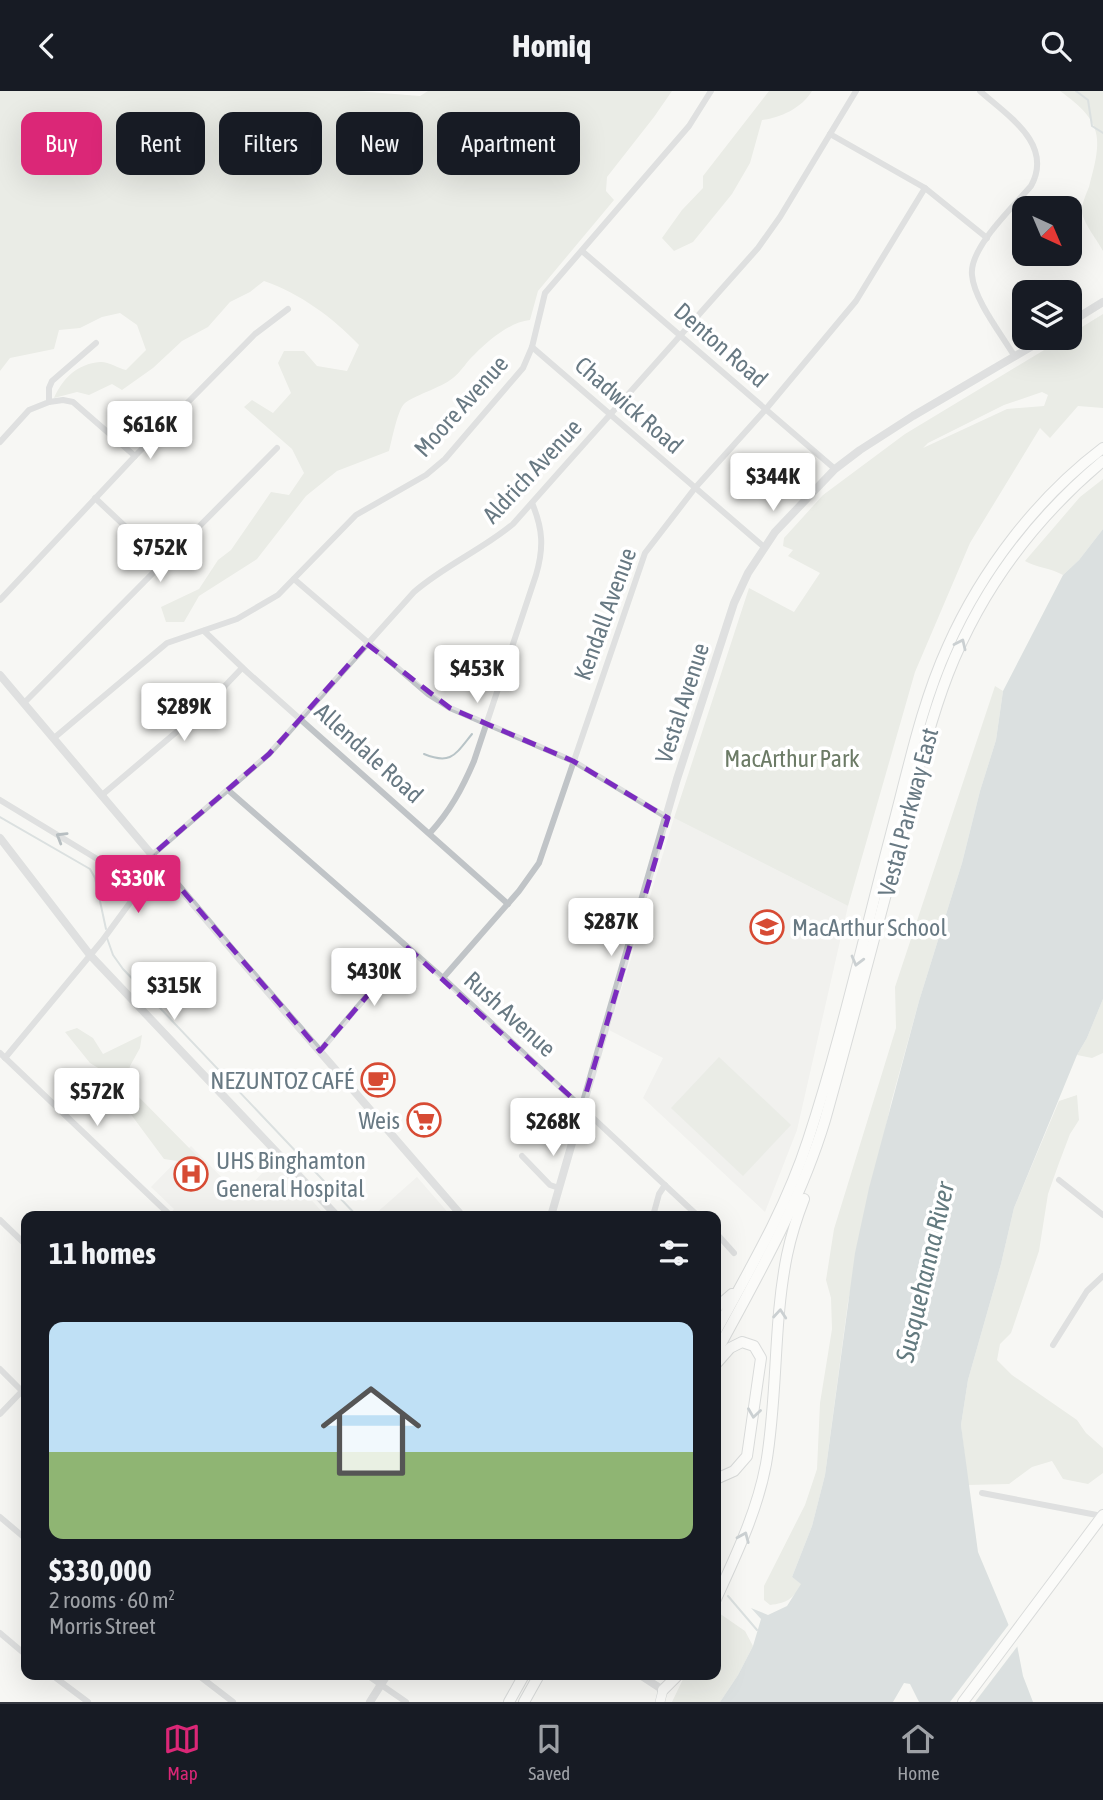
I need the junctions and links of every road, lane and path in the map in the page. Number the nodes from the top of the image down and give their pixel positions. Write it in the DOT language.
graph roads {
  1 [pos="711,91"];
  2 [pos="856,91"];
  3 [pos="980,91"];
  4 [pos="830,134"];
  5 [pos="925,188"];
  6 [pos="987,238"];
  7 [pos="582,251"];
  8 [pos="1103,302"];
  9 [pos="288,309"];
  10 [pos="1082,315"];
  11 [pos="681,335"];
  12 [pos="96,343"];
  13 [pos="532,348"];
  14 [pos="1026,350"];
  15 [pos="1015,357"];
  16 [pos="50,402"];
  17 [pos="766,409"];
  18 [pos="610,415"];
  19 [pos="0,442"];
  20 [pos="277,448"];
  21 [pos="1103,448"];
  22 [pos="135,456"];
  23 [pos="1103,461"];
  24 [pos="835,469"];
  25 [pos="695,488"];
  26 [pos="95,498"];
  27 [pos="532,503"];
  28 [pos="764,547"];
  29 [pos="163,562"];
  30 [pos="294,579"];
  31 [pos="0,600"];
  32 [pos="204,631"];
  33 [pos="367,644"];
  34 [pos="242,668"];
  35 [pos="0,675"];
  36 [pos="24,703"];
  37 [pos="302,719"];
  38 [pos="485,724"];
  39 [pos="54,738"];
  40 [pos="573,761"];
  41 [pos="228,790"];
  42 [pos="102,795"];
  43 [pos="0,800"];
  44 [pos="668,818"];
  45 [pos="430,833"];
  46 [pos="0,838"];
  47 [pos="155,858"];
  48 [pos="140,885"];
  49 [pos="508,904"];
  50 [pos="408,948"];
  51 [pos="90,955"];
  52 [pos="443,978"];
  53 [pos="320,1051"];
  54 [pos="3,1056"];
  55 [pos="582,1107"];
  56 [pos="522,1156"];
  57 [pos="812,1162"];
  58 [pos="1059,1180"];
  59 [pos="665,1185"];
  60 [pos="559,1188"];
  61 [pos="166,1211"];
  62 [pos="332,1211"];
  63 [pos="458,1211"];
  64 [pos="552,1211"];
  65 [pos="654,1211"];
  66 [pos="693,1211"];
  67 [pos="1103,1215"];
  68 [pos="0,1220"];
  69 [pos="721,1239"];
  70 [pos="21,1240"];
  71 [pos="734,1253"];
  72 [pos="749,1273"];
  73 [pos="1103,1276"];
  74 [pos="721,1304"];
  75 [pos="721,1322"];
  76 [pos="721,1344"];
  77 [pos="1053,1345"];
  78 [pos="721,1358"];
  79 [pos="0,1369"];
  80 [pos="21,1387"];
  81 [pos="21,1395"];
  82 [pos="0,1414"];
  83 [pos="721,1477"];
  84 [pos="982,1493"];
  85 [pos="1103,1516"];
  86 [pos="0,1517"];
  87 [pos="21,1535"];
  88 [pos="721,1588"];
  89 [pos="0,1633"];
  90 [pos="21,1650"];
  91 [pos="65,1680"];
  92 [pos="204,1680"];
  93 [pos="375,1680"];
  94 [pos="384,1680"];
  95 [pos="521,1680"];
  96 [pos="536,1680"];
  97 [pos="648,1680"];
  98 [pos="668,1680"];
  99 [pos="673,1680"];
  100 [pos="381,1684"];
  101 [pos="663,1690"];
  102 [pos="88,1702"];
  103 [pos="233,1702"];
  104 [pos="370,1702"];
  105 [pos="406,1702"];
  106 [pos="509,1702"];
  107 [pos="524,1702"];
  108 [pos="660,1702"];
  109 [pos="963,1702"];
  1 -- 7 [label="street, Moore Avenue"];
  2 -- 4 [label="street, Aldrich Avenue"];
  3 -- 6 [label="street"];
  4 -- 5 [label="street"];
  4 -- 11 [label="street, Aldrich Avenue"];
  5 -- 6 [label="street"];
  5 -- 17 [label="street, Kendall Avenue"];
  6 -- 15 [label="street"];
  7 -- 11 [label="street, Denton Road"];
  7 -- 13 [label="street, Moore Avenue"];
  8 -- 10 [label="street"];
  9 -- 22 [label="street"];
  11 -- 17 [label="street, Denton Road"];
  11 -- 18 [label="street, Aldrich Avenue"];
  12 -- 16 [label="street"];
  13 -- 18 [label="street, Chadwick Road"];
  13 -- 30 [label="street, Moore Avenue"];
  14 -- 15 [label="street, Vestal Avenue"];
  15 -- 24 [label="street, Vestal Avenue"];
  16 -- 19 [label="street"];
  16 -- 22 [label="street"];
  17 -- 24 [label="street, Denton Road"];
  17 -- 25 [label="street, Kendall Avenue"];
  18 -- 25 [label="street, Chadwick Road"];
  18 -- 27 [label="street, Aldrich Avenue"];
  20 -- 29 [label="street"];
  21 -- 72 [label="main road, Vestal Parkway East, one-way"];
  22 -- 26 [label="street"];
  57 -- 23 [label="main road, Vestal Parkway East, one-way"];
  24 -- 28 [label="street, Vestal Avenue"];
  25 -- 28 [label="street, Chadwick Road"];
  25 -- 40 [label="street, Kendall Avenue"];
  26 -- 29 [label="street"];
  26 -- 31 [label="street"];
  27 -- 33 [label="street, Aldrich Avenue"];
  27 -- 38 [label="street"];
  28 -- 44 [label="street, Vestal Avenue"];
  29 -- 36 [label="street"];
  30 -- 32 [label="street, Moore Avenue"];
  30 -- 33 [label="street"];
  32 -- 34 [label="street, Allendale Road"];
  32 -- 39 [label="street, Moore Avenue"];
  33 -- 37 [label="street, Aldrich Avenue"];
  33 -- 38 [label="street"];
  34 -- 37 [label="street, Allendale Road"];
  34 -- 42 [label="street"];
  35 -- 36 [label="street"];
  36 -- 39 [label="street"];
  37 -- 41 [label="street, Aldrich Avenue"];
  37 -- 45 [label="street, Allendale Road"];
  38 -- 40 [label="street"];
  38 -- 45 [label="street"];
  39 -- 42 [label="street"];
  40 -- 44 [label="street"];
  40 -- 49 [label="street, Kendall Avenue"];
  41 -- 47 [label="street, Aldrich Avenue"];
  41 -- 50 [label="street, Rush Avenue"];
  42 -- 47 [label="street"];
  48 -- 43 [label="street, one-way"];
  44 -- 55 [label="street, Vestal Avenue"];
  45 -- 49 [label="street, Allendale Road"];
  46 -- 51 [label="street"];
  47 -- 48 [label="street, Aldrich Avenue"];
  47 -- 53 [label="street"];
  48 -- 51 [label="street, Aldrich Avenue"];
  49 -- 52 [label="street, Kendall Avenue"];
  50 -- 52 [label="street, Rush Avenue"];
  50 -- 53 [label="street"];
  51 -- 54 [label="street, Aldrich Avenue"];
  51 -- 62 [label="street"];
  52 -- 55 [label="street, Rush Avenue"];
  53 -- 63 [label="street"];
  54 -- 61 [label="street"];
  55 -- 59 [label="street, Rush Avenue"];
  55 -- 60 [label="street, Vestal Avenue"];
  56 -- 60 [label="street"];
  57 -- 76 [label="main road, Vestal Parkway East"];
  88 -- 57 [label="main road, one-way"];
  58 -- 67 [label="street"];
  59 -- 65 [label="street"];
  59 -- 66 [label="street, Rush Avenue"];
  60 -- 64 [label="street, Vestal Avenue"];
  68 -- 70 [label="street"];
  69 -- 71 [label="street"];
  72 -- 74 [label="main road"];
  72 -- 75 [label="main road, Vestal Parkway East"];
  73 -- 77 [label="street"];
  78 -- 83 [label="main road, one-way"];
  79 -- 80 [label="street"];
  81 -- 82 [label="street"];
  84 -- 85 [label="street"];
  85 -- 109 [label="main road"];
  86 -- 87 [label="street"];
  89 -- 90 [label="street"];
  91 -- 102 [label="street"];
  92 -- 103 [label="street"];
  93 -- 100 [label="street"];
  94 -- 100 [label="street"];
  95 -- 106 [label="main road"];
  96 -- 107 [label="main road"];
  97 -- 101 [label="street"];
  98 -- 101 [label="street"];
  99 -- 101 [label="main road"];
  100 -- 104 [label="street"];
  100 -- 105 [label="street"];
  101 -- 108 [label="main road"];
}
